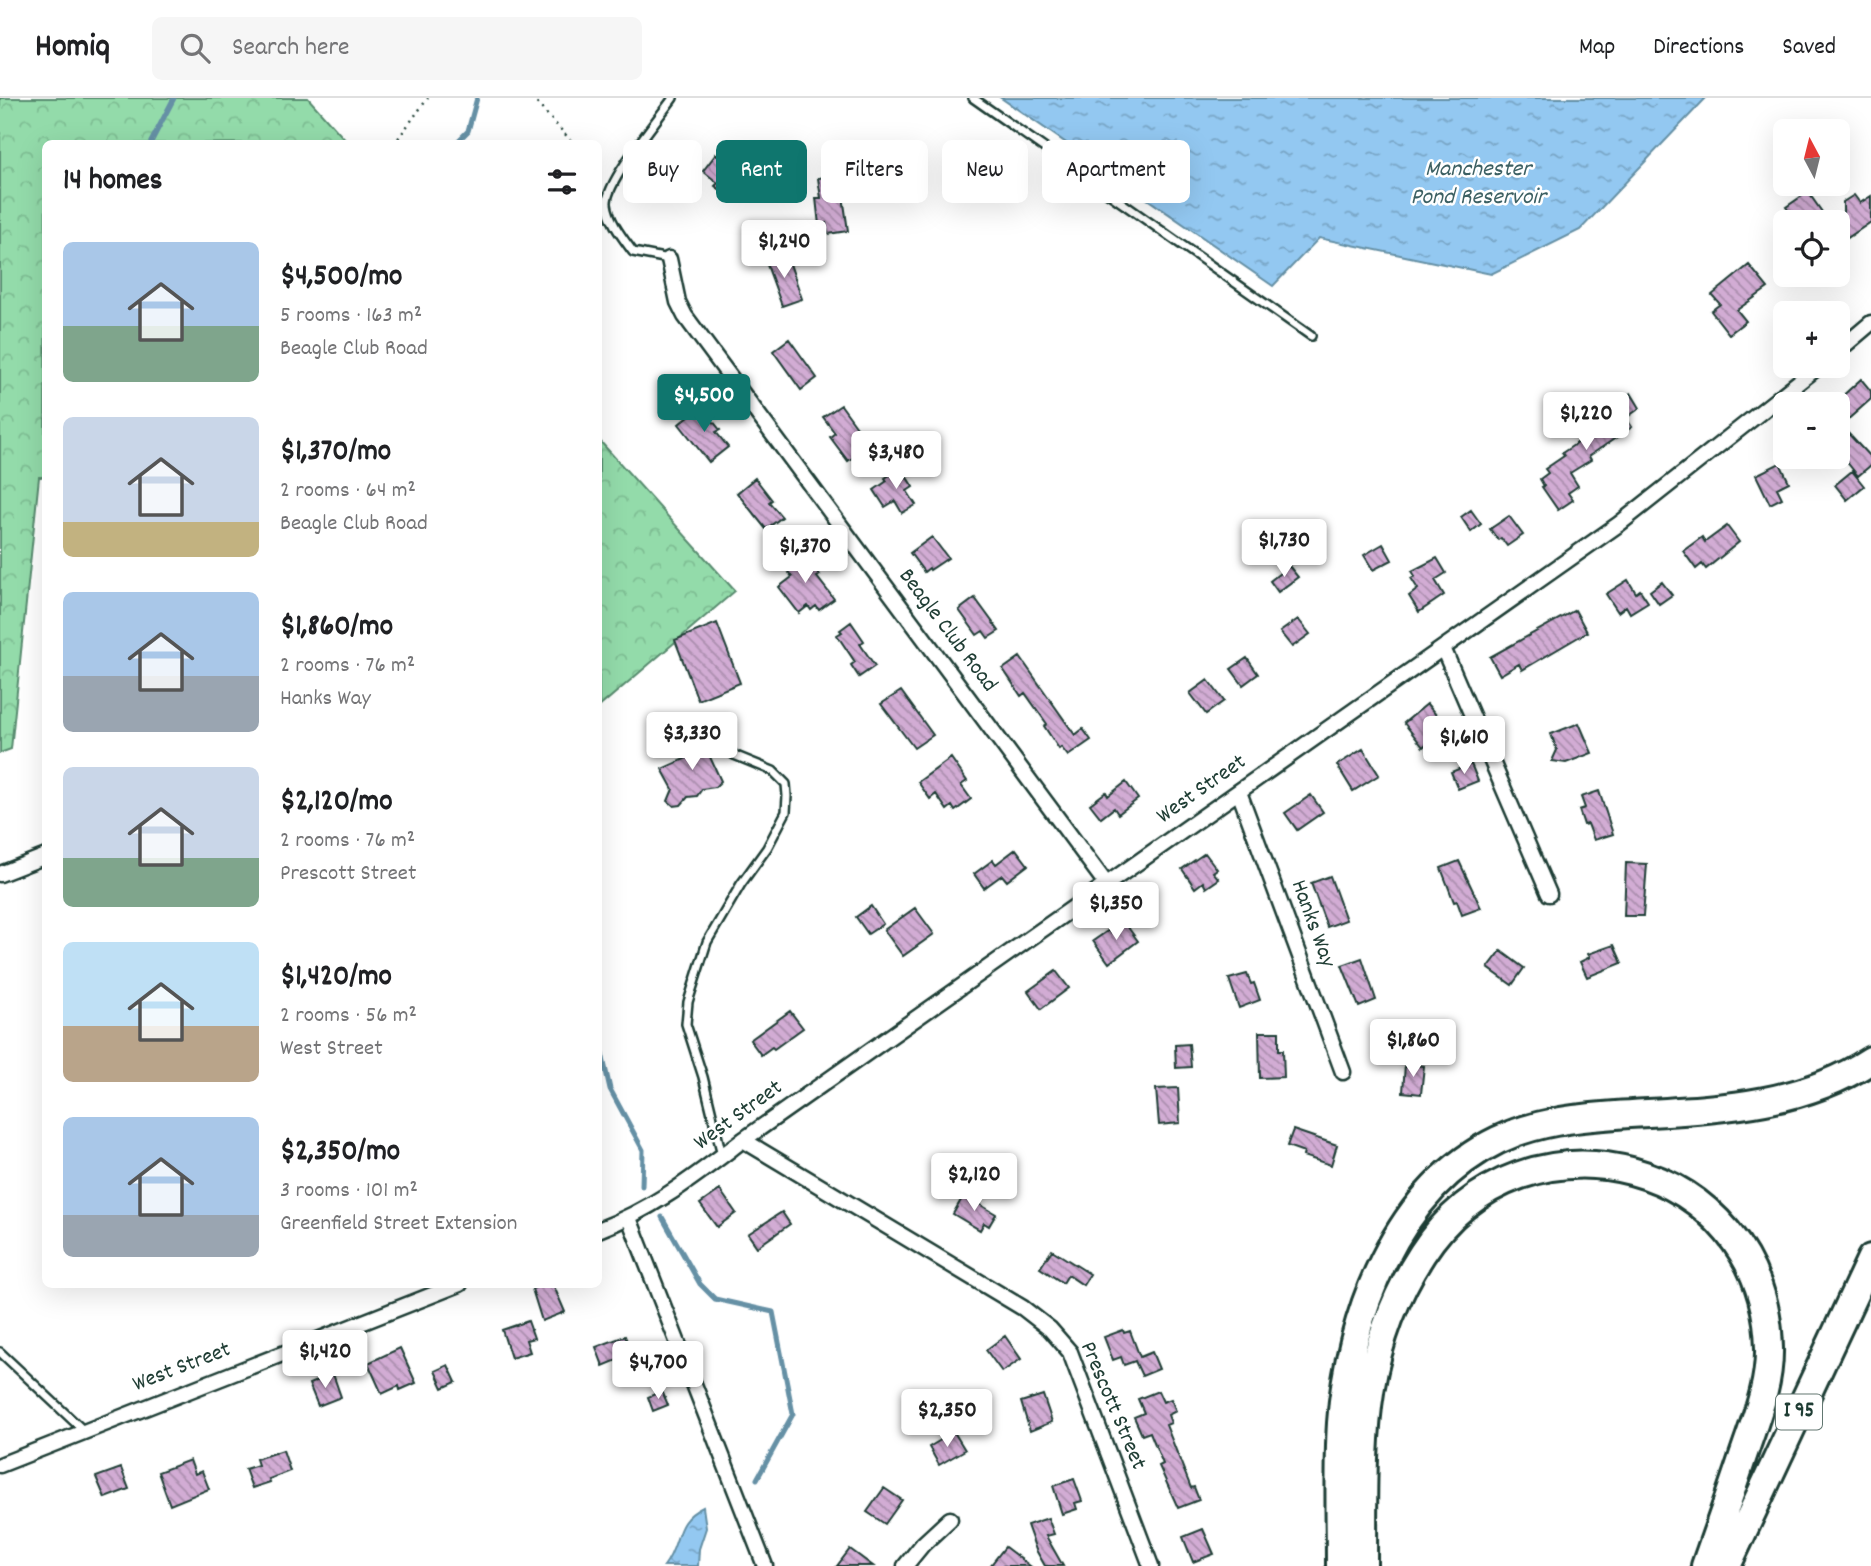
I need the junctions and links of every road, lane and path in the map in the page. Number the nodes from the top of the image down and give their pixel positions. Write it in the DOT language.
graph roads {
  1 [pos="428,98"];
  2 [pos="532,98"];
  3 [pos="673,98"];
  4 [pos="974,98"];
  5 [pos="397,140"];
  6 [pos="570,140"];
  7 [pos="669,259"];
  8 [pos="1871,323"];
  9 [pos="1311,336"];
  10 [pos="1850,341"];
  11 [pos="1804,378"];
  12 [pos="1443,648"];
  13 [pos="717,726"];
  14 [pos="1239,792"];
  15 [pos="42,858"];
  16 [pos="0,874"];
  17 [pos="1107,885"];
  18 [pos="1549,894"];
  19 [pos="1871,1060"];
  20 [pos="1343,1072"];
  21 [pos="743,1140"];
  22 [pos="722,1156"];
  23 [pos="629,1219"];
  24 [pos="602,1229"];
  25 [pos="1871,1258"];
  26 [pos="450,1288"];
  27 [pos="0,1352"];
  28 [pos="84,1431"];
  29 [pos="0,1465"];
  30 [pos="1364,1479"];
  31 [pos="950,1519"];
  32 [pos="765,1566"];
  33 [pos="905,1566"];
  34 [pos="1152,1566"];
  35 [pos="1340,1566"];
  36 [pos="1363,1566"];
  37 [pos="1382,1566"];
  38 [pos="1705,1566"];
  39 [pos="1727,1566"];
  1 -- 5 [label="path"];
  2 -- 6 [label="path"];
  3 -- 7 [label="lane"];
  4 -- 9 [label="lane"];
  7 -- 17 [label="street, Beagle Club Road"];
  8 -- 10 [label="street"];
  11 -- 12 [label="street, West Street"];
  12 -- 14 [label="street, West Street"];
  12 -- 18 [label="street"];
  13 -- 22 [label="lane"];
  14 -- 17 [label="street, West Street"];
  14 -- 20 [label="street, Hanks Way"];
  15 -- 16 [label="street"];
  17 -- 21 [label="street, West Street"];
  19 -- 35 [label="highway"];
  21 -- 22 [label="street, West Street"];
  21 -- 34 [label="street, Prescott Street"];
  22 -- 23 [label="street, West Street"];
  23 -- 24 [label="street, West Street"];
  23 -- 32 [label="street"];
  25 -- 39 [label="highway, I 95"];
  26 -- 28 [label="street, West Street"];
  27 -- 28 [label="lane"];
  28 -- 29 [label="street, West Street"];
  30 -- 36 [label="highway"];
  30 -- 37 [label="highway"];
  30 -- 38 [label="highway"];
  31 -- 33 [label="street"];
}
